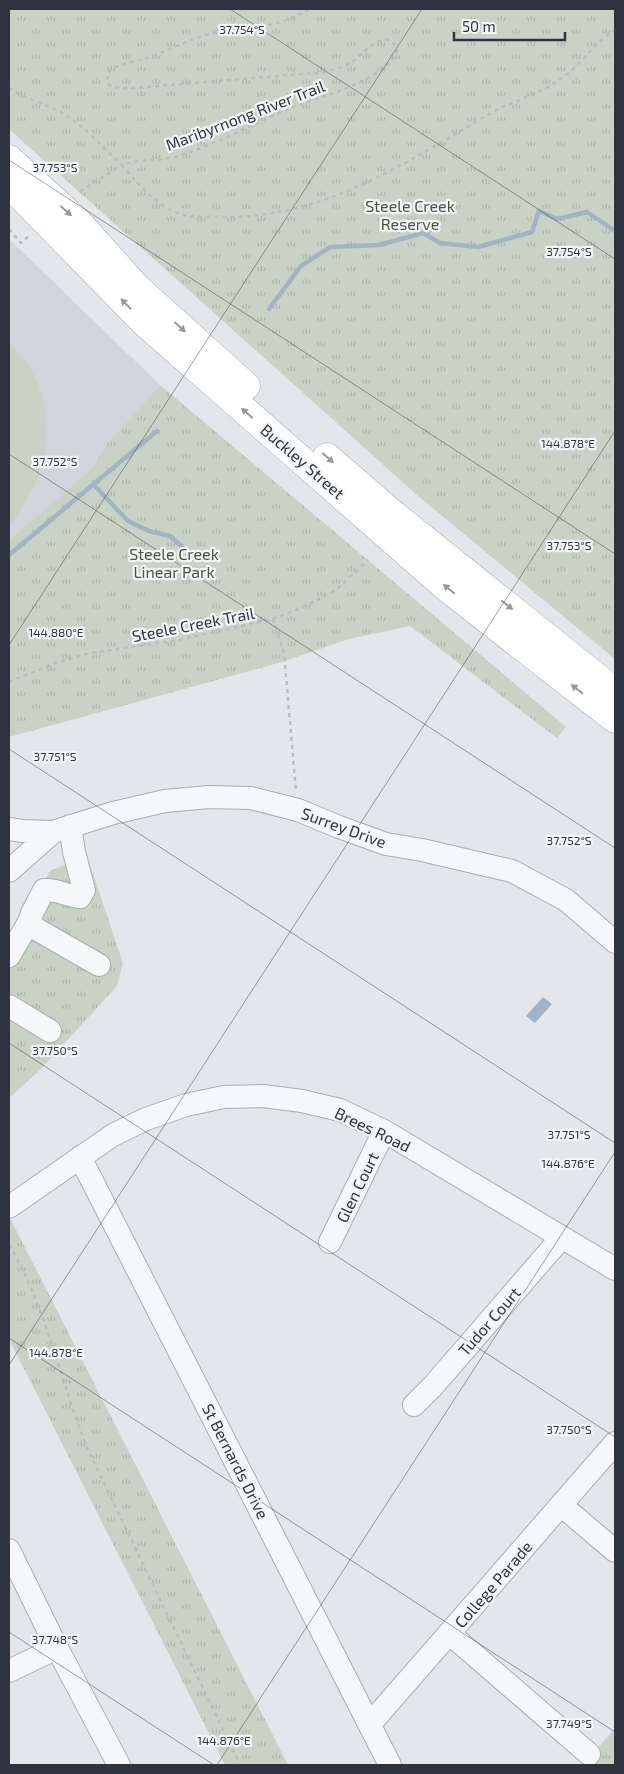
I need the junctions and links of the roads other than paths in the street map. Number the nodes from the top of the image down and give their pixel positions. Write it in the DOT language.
graph roads {
  1 [pos="9,159"];
  2 [pos="9,184"];
  3 [pos="615,692"];
  4 [pos="615,719"];
  5 [pos="9,829"];
  6 [pos="61,829"];
  7 [pos="9,871"];
  8 [pos="29,922"];
  9 [pos="615,942"];
  10 [pos="9,956"];
  11 [pos="99,965"];
  12 [pos="9,1006"];
  13 [pos="50,1031"];
  14 [pos="384,1131"];
  15 [pos="80,1157"];
  16 [pos="9,1208"];
  17 [pos="562,1237"];
  18 [pos="330,1242"];
  19 [pos="615,1269"];
  20 [pos="414,1405"];
  21 [pos="615,1443"];
  22 [pos="561,1505"];
  23 [pos="9,1550"];
  24 [pos="615,1551"];
  25 [pos="450,1634"];
  26 [pos="57,1648"];
  27 [pos="9,1672"];
  28 [pos="370,1724"];
  29 [pos="589,1754"];
  30 [pos="120,1765"];
  31 [pos="390,1765"];
  1 -- 3 [label="main road, Buckley Street, one-way"];
  4 -- 2 [label="main road, Buckley Street, one-way"];
  5 -- 6 [label="street"];
  6 -- 7 [label="street"];
  6 -- 8 [label="street"];
  6 -- 9 [label="street, Surrey Drive"];
  8 -- 10 [label="street"];
  8 -- 11 [label="street"];
  12 -- 13 [label="street"];
  14 -- 15 [label="street, Brees Road"];
  14 -- 17 [label="street, Brees Road"];
  14 -- 18 [label="street, Glen Court"];
  15 -- 16 [label="street, Brees Road"];
  15 -- 28 [label="street, St Bernards Drive"];
  17 -- 19 [label="street, Brees Road"];
  17 -- 20 [label="street, Tudor Court"];
  21 -- 22 [label="street, College Parade"];
  22 -- 24 [label="street"];
  22 -- 25 [label="street, College Parade"];
  23 -- 26 [label="street"];
  25 -- 28 [label="street, College Parade"];
  25 -- 29 [label="street"];
  26 -- 27 [label="street"];
  26 -- 30 [label="street"];
  28 -- 31 [label="street, St Bernards Drive"];
}
